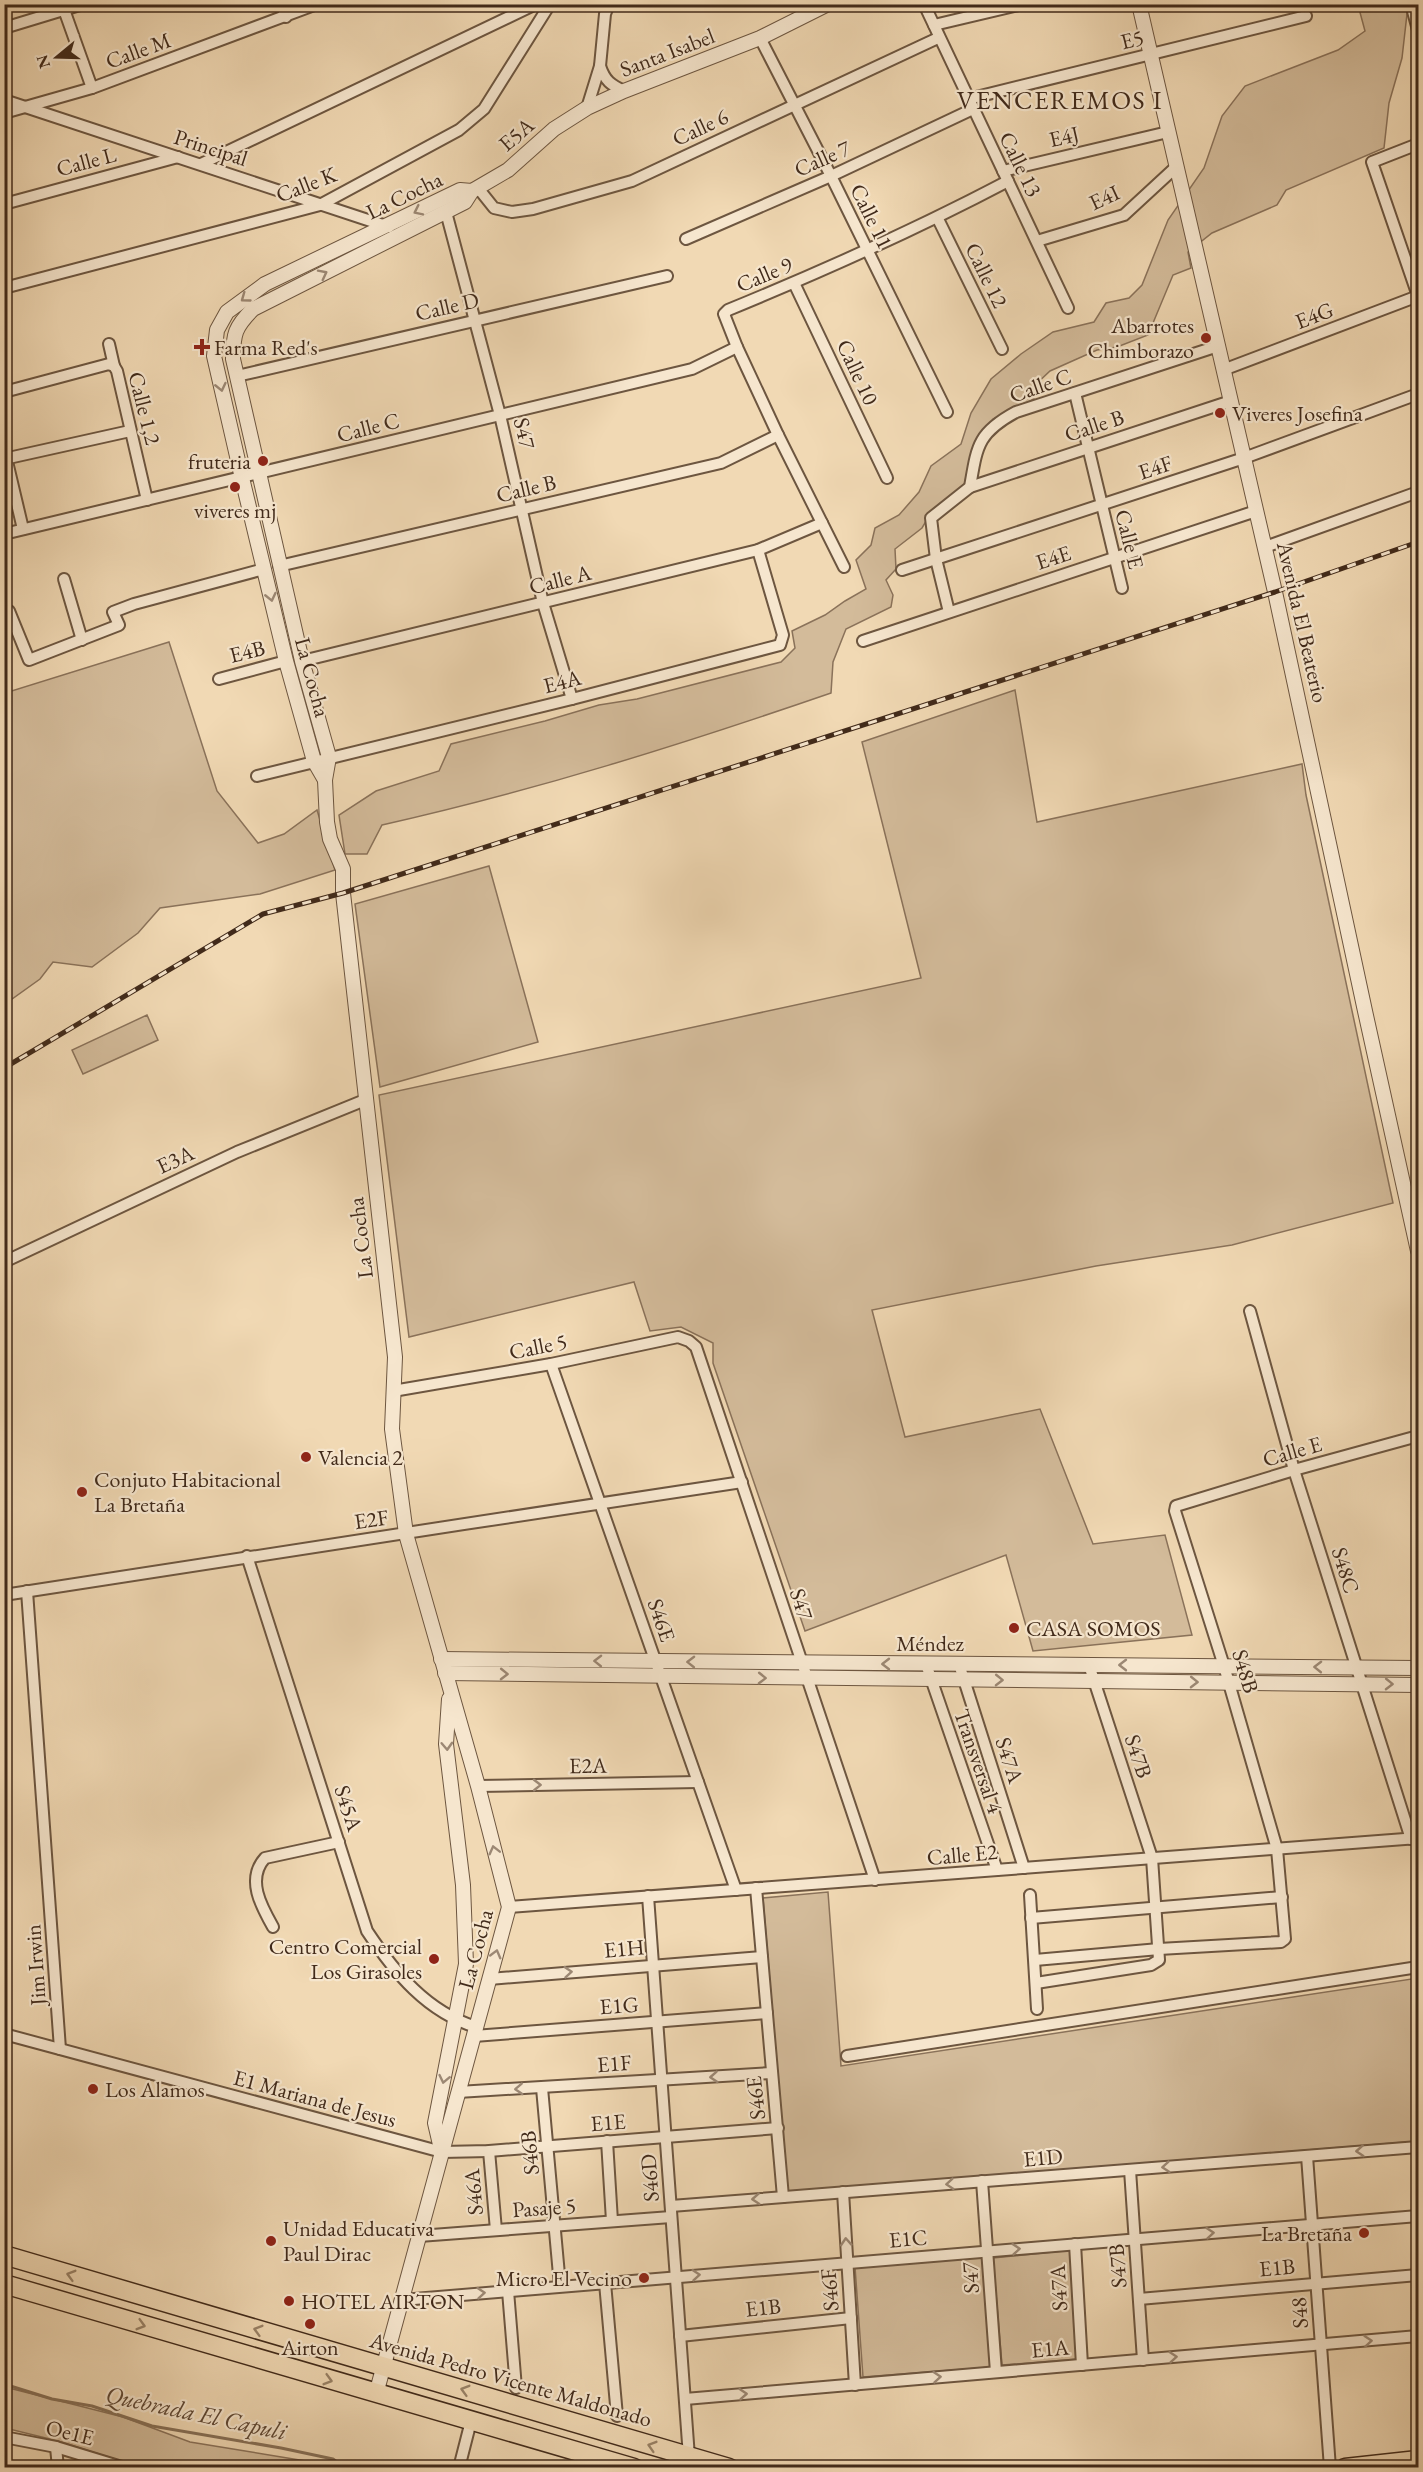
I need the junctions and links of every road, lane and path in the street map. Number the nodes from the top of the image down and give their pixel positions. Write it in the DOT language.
graph roads {
  1 [pos="82,4"];
  2 [pos="281,4"];
  3 [pos="317,4"];
  4 [pos="536,4"];
  5 [pos="550,4"];
  6 [pos="609,4"];
  7 [pos="828,4"];
  8 [pos="924,4"];
  9 [pos="1023,4"];
  10 [pos="1139,4"];
  11 [pos="1411,4"];
  12 [pos="63,8"];
  13 [pos="1306,16"];
  14 [pos="286,17"];
  15 [pos="934,25"];
  16 [pos="4,28"];
  17 [pos="1419,30"];
  18 [pos="760,38"];
  19 [pos="938,38"];
  20 [pos="1151,54"];
  21 [pos="600,66"];
  22 [pos="92,88"];
  23 [pos="624,91"];
  24 [pos="968,99"];
  25 [pos="4,100"];
  26 [pos="795,104"];
  27 [pos="26,107"];
  28 [pos="587,108"];
  29 [pos="973,109"];
  30 [pos="4,112"];
  31 [pos="1168,132"];
  32 [pos="1419,144"];
  33 [pos="179,157"];
  34 [pos="201,164"];
  35 [pos="1176,167"];
  36 [pos="1003,171"];
  37 [pos="831,176"];
  38 [pos="1008,182"];
  39 [pos="475,189"];
  40 [pos="4,204"];
  41 [pos="320,205"];
  42 [pos="446,212"];
  43 [pos="938,219"];
  44 [pos="387,226"];
  45 [pos="405,232"];
  46 [pos="686,239"];
  47 [pos="1036,241"];
  48 [pos="866,249"];
  49 [pos="667,276"];
  50 [pos="794,283"];
  51 [pos="4,288"];
  52 [pos="1418,296"];
  53 [pos="1068,308"];
  54 [pos="476,320"];
  55 [pos="109,344"];
  56 [pos="1218,346"];
  57 [pos="736,347"];
  58 [pos="1002,349"];
  59 [pos="114,366"];
  60 [pos="1223,370"];
  61 [pos="237,376"];
  62 [pos="4,392"];
  63 [pos="1075,393"];
  64 [pos="1419,394"];
  65 [pos="1231,400"];
  66 [pos="947,412"];
  67 [pos="500,415"];
  68 [pos="130,431"];
  69 [pos="778,435"];
  70 [pos="1088,448"];
  71 [pos="5,457"];
  72 [pos="1244,458"];
  73 [pos="259,473"];
  74 [pos="242,478"];
  75 [pos="887,478"];
  76 [pos="970,487"];
  77 [pos="1419,492"];
  78 [pos="147,500"];
  79 [pos="1102,504"];
  80 [pos="523,509"];
  81 [pos="1256,511"];
  82 [pos="822,522"];
  83 [pos="23,529"];
  84 [pos="4,534"];
  85 [pos="1265,547"];
  86 [pos="758,550"];
  87 [pos="1114,558"];
  88 [pos="936,559"];
  89 [pos="279,566"];
  90 [pos="844,567"];
  91 [pos="264,569"];
  92 [pos="902,570"];
  93 [pos="64,579"];
  94 [pos="1122,588"];
  95 [pos="543,603"];
  96 [pos="9,611"];
  97 [pos="950,612"];
  98 [pos="82,640"];
  99 [pos="862,641"];
  100 [pos="286,661"];
  101 [pos="302,661"];
  102 [pos="219,678"];
  103 [pos="572,699"];
  104 [pos="329,757"];
  105 [pos="314,762"];
  106 [pos="257,776"];
  107 [pos="325,780"];
  108 [pos="365,1100"];
  109 [pos="1419,1251"];
  110 [pos="4,1262"];
  111 [pos="1250,1311"];
  112 [pos="689,1341"];
  113 [pos="552,1364"];
  114 [pos="393,1391"];
  115 [pos="1419,1436"];
  116 [pos="1294,1470"];
  117 [pos="742,1482"];
  118 [pos="601,1504"];
  119 [pos="1176,1506"];
  120 [pos="406,1534"];
  121 [pos="247,1556"];
  122 [pos="27,1591"];
  123 [pos="4,1595"];
  124 [pos="656,1662"];
  125 [pos="801,1664"];
  126 [pos="926,1664"];
  127 [pos="959,1664"];
  128 [pos="1089,1665"];
  129 [pos="443,1666"];
  130 [pos="1224,1666"];
  131 [pos="1356,1667"];
  132 [pos="1419,1668"];
  133 [pos="661,1676"];
  134 [pos="806,1679"];
  135 [pos="930,1679"];
  136 [pos="964,1680"];
  137 [pos="1095,1681"];
  138 [pos="1229,1683"];
  139 [pos="1362,1684"];
  140 [pos="1419,1685"];
  141 [pos="449,1688"];
  142 [pos="698,1782"];
  143 [pos="478,1786"];
  144 [pos="1415,1839"];
  145 [pos="339,1842"];
  146 [pos="1277,1849"];
  147 [pos="1152,1858"];
  148 [pos="1024,1868"];
  149 [pos="997,1870"];
  150 [pos="875,1880"];
  151 [pos="756,1888"];
  152 [pos="736,1890"];
  153 [pos="1030,1895"];
  154 [pos="648,1896"];
  155 [pos="1281,1897"];
  156 [pos="509,1906"];
  157 [pos="1156,1908"];
  158 [pos="1031,1918"];
  159 [pos="273,1927"];
  160 [pos="1159,1949"];
  161 [pos="762,1957"];
  162 [pos="1035,1960"];
  163 [pos="653,1966"];
  164 [pos="1419,1967"];
  165 [pos="489,1979"];
  166 [pos="1036,1983"];
  167 [pos="1037,2009"];
  168 [pos="767,2013"];
  169 [pos="456,2021"];
  170 [pos="657,2022"];
  171 [pos="475,2032"];
  172 [pos="4,2034"];
  173 [pos="60,2049"];
  174 [pos="847,2055"];
  175 [pos="772,2073"];
  176 [pos="661,2080"];
  177 [pos="542,2088"];
  178 [pos="458,2092"];
  179 [pos="778,2128"];
  180 [pos="666,2137"];
  181 [pos="607,2141"];
  182 [pos="549,2146"];
  183 [pos="1419,2147"];
  184 [pos="489,2151"];
  185 [pos="442,2152"];
  186 [pos="1307,2156"];
  187 [pos="1130,2169"];
  188 [pos="982,2181"];
  189 [pos="843,2192"];
  190 [pos="783,2197"];
  191 [pos="671,2212"];
  192 [pos="1419,2216"];
  193 [pos="612,2222"];
  194 [pos="1312,2224"];
  195 [pos="555,2226"];
  196 [pos="496,2230"];
  197 [pos="419,2236"];
  198 [pos="1135,2239"];
  199 [pos="1075,2244"];
  200 [pos="987,2251"];
  201 [pos="4,2255"];
  202 [pos="847,2263"];
  203 [pos="1419,2275"];
  204 [pos="676,2277"];
  205 [pos="605,2283"];
  206 [pos="4,2284"];
  207 [pos="1317,2284"];
  208 [pos="560,2286"];
  209 [pos="508,2291"];
  210 [pos="1139,2299"];
  211 [pos="402,2300"];
  212 [pos="851,2318"];
  213 [pos="680,2336"];
  214 [pos="1419,2336"];
  215 [pos="1321,2345"];
  216 [pos="1143,2360"];
  217 [pos="1082,2365"];
  218 [pos="383,2366"];
  219 [pos="996,2372"];
  220 [pos="855,2385"];
  221 [pos="516,2388"];
  222 [pos="376,2394"];
  223 [pos="685,2399"];
  224 [pos="617,2416"];
  225 [pos="471,2421"];
  226 [pos="4,2437"];
  227 [pos="56,2447"];
  228 [pos="689,2457"];
  229 [pos="1419,2460"];
  230 [pos="58,2468"];
  231 [pos="125,2468"];
  232 [pos="459,2468"];
  233 [pos="634,2468"];
  234 [pos="729,2468"];
  235 [pos="1330,2468"];
  236 [pos="1345,2468"];
  1 -- 12 [label="street"];
  2 -- 14 [label="street"];
  3 -- 14 [label="street, Calle M"];
  4 -- 34 [label="street"];
  5 -- 41 [label="street, Calle K"];
  6 -- 21 [label="street"];
  7 -- 18 [label="street, Santa Isabel"];
  8 -- 15 [label="street, Calle 13"];
  9 -- 15 [label="street"];
  10 -- 20 [label="street, Avenida El Beaterio"];
  11 -- 17 [label="street"];
  12 -- 16 [label="street"];
  12 -- 22 [label="street"];
  13 -- 20 [label="street, E5"];
  14 -- 22 [label="street, Calle M"];
  15 -- 19 [label="street, Calle 13"];
  18 -- 23 [label="street, Santa Isabel"];
  18 -- 26 [label="street, Calle 11"];
  19 -- 24 [label="street, Calle 13"];
  19 -- 26 [label="street, Calle 6"];
  20 -- 24 [label="street, E5"];
  20 -- 31 [label="street, Avenida El Beaterio"];
  21 -- 23 [label="street"];
  21 -- 28 [label="street"];
  22 -- 27 [label="street, Calle M"];
  23 -- 28 [label="street, Santa Isabel"];
  24 -- 29 [label="street, Calle 13"];
  25 -- 27 [label="street, Principal"];
  26 -- 37 [label="street, Calle 11"];
  26 -- 39 [label="street, Calle 6"];
  27 -- 30 [label="street, Calle M"];
  27 -- 33 [label="street, Principal"];
  28 -- 39 [label="street, E5A"];
  29 -- 36 [label="street, Calle 13"];
  29 -- 37 [label="street, Calle 7"];
  31 -- 35 [label="street, Avenida El Beaterio"];
  31 -- 36 [label="street, E4J"];
  32 -- 52 [label="street"];
  33 -- 34 [label="street, Principal"];
  33 -- 40 [label="street, Calle L"];
  34 -- 41 [label="street, Principal"];
  35 -- 47 [label="street, E4I"];
  35 -- 56 [label="street, Avenida El Beaterio"];
  36 -- 38 [label="street, Calle 13"];
  37 -- 46 [label="street, Calle 7"];
  37 -- 48 [label="street, Calle 11"];
  38 -- 43 [label="street, Calle 9"];
  38 -- 47 [label="street, Calle 13"];
  39 -- 42 [label="street, La Cocha"];
  39 -- 44 [label="street, La Cocha, one-way"];
  41 -- 44 [label="street, Principal"];
  41 -- 51 [label="street, Calle K"];
  42 -- 45 [label="street, La Cocha"];
  42 -- 54 [label="street, S47"];
  43 -- 48 [label="street, Calle 9"];
  43 -- 58 [label="street, Calle 12"];
  44 -- 45 [label="street, Principal"];
  44 -- 74 [label="street, La Cocha, one-way"];
  61 -- 45 [label="street, La Cocha, one-way"];
  47 -- 53 [label="street, Calle 13"];
  48 -- 50 [label="street, Calle 9"];
  48 -- 66 [label="street, Calle 11"];
  49 -- 54 [label="street, Calle D"];
  50 -- 57 [label="street, Calle 9"];
  50 -- 75 [label="street, Calle 10"];
  52 -- 60 [label="street, E4G"];
  54 -- 61 [label="street, Calle D"];
  54 -- 67 [label="street, S47"];
  55 -- 59 [label="street"];
  56 -- 60 [label="street, Avenida El Beaterio"];
  56 -- 63 [label="street, Calle C"];
  57 -- 67 [label="street, Calle C"];
  57 -- 69 [label="street, Calle 9"];
  59 -- 62 [label="street, Calle 1,2"];
  59 -- 68 [label="street, Calle 1,2"];
  60 -- 65 [label="street, Avenida El Beaterio"];
  61 -- 73 [label="street, La Cocha"];
  63 -- 70 [label="street, Calle E"];
  63 -- 76 [label="street, Calle C"];
  64 -- 72 [label="street, E4F"];
  65 -- 70 [label="street, Calle B"];
  65 -- 72 [label="street, Avenida El Beaterio"];
  67 -- 73 [label="street, Calle C"];
  67 -- 80 [label="street, S47"];
  68 -- 71 [label="street"];
  68 -- 78 [label="street, Calle 1,2"];
  69 -- 80 [label="street, Calle B"];
  69 -- 82 [label="street, Calle 9"];
  70 -- 76 [label="street, Calle B"];
  70 -- 79 [label="street, Calle E"];
  71 -- 83 [label="street"];
  72 -- 79 [label="street, E4F"];
  72 -- 81 [label="street, Avenida El Beaterio"];
  73 -- 74 [label="street, Calle C"];
  73 -- 89 [label="street, La Cocha"];
  74 -- 78 [label="street, Calle C"];
  74 -- 91 [label="street, La Cocha"];
  76 -- 88 [label="street"];
  77 -- 85 [label="street"];
  78 -- 83 [label="street, Calle C"];
  79 -- 87 [label="street, Calle E"];
  79 -- 88 [label="street, E4F"];
  80 -- 89 [label="street, Calle B"];
  80 -- 95 [label="street, S47"];
  81 -- 85 [label="street, Avenida El Beaterio"];
  81 -- 87 [label="street, E4E"];
  82 -- 86 [label="street, Calle A"];
  82 -- 90 [label="street, Calle 9"];
  83 -- 84 [label="street, Calle C"];
  85 -- 109 [label="street, Avenida El Beaterio"];
  86 -- 95 [label="street, Calle A"];
  86 -- 103 [label="street, E4A"];
  87 -- 94 [label="street, Calle E"];
  87 -- 97 [label="street, E4E"];
  88 -- 92 [label="street, E4F"];
  88 -- 97 [label="street"];
  89 -- 101 [label="street, La Cocha"];
  91 -- 98 [label="street"];
  91 -- 100 [label="street, La Cocha, one-way"];
  93 -- 98 [label="street"];
  95 -- 101 [label="street, Calle A"];
  95 -- 103 [label="street, S47"];
  96 -- 98 [label="street"];
  97 -- 99 [label="street, E4E"];
  100 -- 102 [label="street, E4B"];
  100 -- 105 [label="street, La Cocha"];
  101 -- 104 [label="street, La Cocha"];
  103 -- 104 [label="street, E4A"];
  104 -- 105 [label="street, E4A"];
  104 -- 107 [label="street, La Cocha"];
  105 -- 106 [label="street, E4A"];
  105 -- 107 [label="street, La Cocha"];
  107 -- 108 [label="street, La Cocha"];
  108 -- 110 [label="street, E3A"];
  108 -- 114 [label="street, La Cocha"];
  111 -- 116 [label="street, S48C"];
  112 -- 113 [label="street, Calle 5"];
  112 -- 117 [label="street, S47"];
  113 -- 114 [label="street, Calle 5"];
  113 -- 118 [label="street, S46E"];
  114 -- 120 [label="street, La Cocha"];
  115 -- 116 [label="street, Calle E"];
  116 -- 119 [label="street, Calle E"];
  116 -- 131 [label="street, S48C"];
  117 -- 118 [label="street, E2F"];
  117 -- 125 [label="street, S47"];
  118 -- 120 [label="street, E2F"];
  118 -- 124 [label="street, S46E"];
  119 -- 130 [label="street, S48B"];
  120 -- 121 [label="street, E2F"];
  120 -- 129 [label="street, La Cocha"];
  121 -- 122 [label="street, E2F"];
  121 -- 145 [label="street, S45A"];
  122 -- 123 [label="street, E2F"];
  122 -- 173 [label="street, Jim Irwin"];
  125 -- 124 [label="street, Méndez, one-way"];
  124 -- 129 [label="street, Méndez, one-way"];
  124 -- 133 [label="street, S46E"];
  126 -- 125 [label="street, Méndez, one-way"];
  125 -- 134 [label="street, S47"];
  126 -- 127 [label="street, Méndez"];
  126 -- 135 [label="street, Transversal 4"];
  127 -- 128 [label="street, Méndez"];
  127 -- 136 [label="street, S47A"];
  130 -- 128 [label="street, Méndez, one-way"];
  128 -- 137 [label="street, S47B"];
  129 -- 133 [label="street, Méndez, one-way"];
  129 -- 141 [label="street, La Cocha"];
  131 -- 130 [label="street, Méndez, one-way"];
  130 -- 138 [label="street, S48B"];
  131 -- 132 [label="street, Méndez"];
  131 -- 139 [label="street, S48C"];
  133 -- 134 [label="street, Méndez, one-way"];
  133 -- 142 [label="street, S46E"];
  134 -- 135 [label="street, Méndez"];
  134 -- 150 [label="street, S47"];
  135 -- 136 [label="street, Méndez"];
  135 -- 149 [label="street, Transversal 4"];
  136 -- 137 [label="street, Méndez, one-way"];
  136 -- 148 [label="street, S47A"];
  137 -- 138 [label="street, Méndez, one-way"];
  137 -- 147 [label="street, S47B"];
  138 -- 139 [label="street, Méndez"];
  138 -- 146 [label="street, S48B"];
  139 -- 140 [label="street, Méndez, one-way"];
  139 -- 144 [label="street, S48C"];
  141 -- 143 [label="street, La Cocha"];
  141 -- 169 [label="street, La Cocha, one-way"];
  143 -- 142 [label="street, E2A, one-way"];
  142 -- 152 [label="street, S46E"];
  156 -- 143 [label="street, La Cocha, one-way"];
  144 -- 146 [label="street, Calle E2"];
  145 -- 159 [label="street"];
  145 -- 169 [label="street, S45A"];
  146 -- 147 [label="street, Calle E2"];
  146 -- 155 [label="street, S48B"];
  147 -- 148 [label="street, Calle E2"];
  147 -- 157 [label="street, S47B"];
  148 -- 149 [label="street, Calle E2"];
  149 -- 150 [label="street, Calle E2"];
  150 -- 151 [label="street, Calle E2"];
  151 -- 152 [label="street, Calle E2"];
  151 -- 161 [label="street, S46E"];
  152 -- 154 [label="street, Calle E2"];
  153 -- 158 [label="street"];
  154 -- 156 [label="street, Calle E2"];
  154 -- 163 [label="street, S46D"];
  155 -- 157 [label="street"];
  155 -- 160 [label="street, S48B"];
  165 -- 156 [label="street, La Cocha, one-way"];
  157 -- 158 [label="street"];
  157 -- 160 [label="street, S47B"];
  158 -- 162 [label="street"];
  160 -- 162 [label="street, S48B"];
  160 -- 166 [label="street"];
  161 -- 163 [label="street, E1H"];
  161 -- 168 [label="street, S46E"];
  162 -- 166 [label="street"];
  165 -- 163 [label="street, E1H, one-way"];
  163 -- 170 [label="street, S46D"];
  164 -- 174 [label="street"];
  165 -- 171 [label="street, La Cocha"];
  166 -- 167 [label="street"];
  168 -- 170 [label="street, E1G"];
  168 -- 175 [label="street, S46E"];
  169 -- 171 [label="street, S45A"];
  169 -- 185 [label="street, La Cocha, one-way"];
  170 -- 171 [label="street, E1G"];
  170 -- 176 [label="street, S46D"];
  171 -- 178 [label="street, La Cocha"];
  172 -- 173 [label="street, E1 Mariana de Jesus"];
  173 -- 185 [label="street, E1 Mariana de Jesus"];
  175 -- 176 [label="street, E1F, one-way"];
  175 -- 179 [label="street, S46E"];
  176 -- 177 [label="street, E1F"];
  176 -- 180 [label="street, S46D"];
  177 -- 178 [label="street, E1F, one-way"];
  177 -- 182 [label="street, S46B"];
  178 -- 185 [label="street, La Cocha"];
  179 -- 180 [label="street, E1E"];
  179 -- 190 [label="street, S46E"];
  180 -- 181 [label="street, E1E"];
  180 -- 191 [label="street, S46D"];
  181 -- 182 [label="street, E1E"];
  181 -- 193 [label="street"];
  182 -- 184 [label="street, E1E"];
  182 -- 195 [label="street, S46B"];
  183 -- 186 [label="street, E1D, one-way"];
  184 -- 185 [label="street, E1E"];
  184 -- 196 [label="street, S46A"];
  185 -- 197 [label="street, La Cocha"];
  186 -- 187 [label="street, E1D, one-way"];
  186 -- 194 [label="street, S48"];
  187 -- 188 [label="street, E1D"];
  187 -- 198 [label="street, S47B"];
  188 -- 189 [label="street, E1D, one-way"];
  188 -- 200 [label="street, S47"];
  189 -- 190 [label="street, E1D"];
  202 -- 189 [label="street, S46F, one-way"];
  190 -- 191 [label="street, E1D, one-way"];
  191 -- 193 [label="street, Pasaje 5"];
  191 -- 204 [label="street, S46D"];
  192 -- 194 [label="street, E1C"];
  193 -- 195 [label="street, Pasaje 5"];
  198 -- 194 [label="street, E1C, one-way"];
  194 -- 207 [label="street, S48"];
  195 -- 196 [label="street, Pasaje 5"];
  195 -- 208 [label="street, S46B"];
  196 -- 197 [label="street, Pasaje 5"];
  197 -- 211 [label="street, La Cocha"];
  198 -- 199 [label="street, E1C"];
  198 -- 210 [label="street, S47B"];
  200 -- 199 [label="street, E1C, one-way"];
  199 -- 217 [label="street, S47A"];
  200 -- 202 [label="street, E1C"];
  200 -- 219 [label="street, S47"];
  218 -- 201 [label="main road, Avenida Pedro Vicente Maldonado, one-way"];
  204 -- 202 [label="street, E1C, one-way"];
  202 -- 212 [label="street, S46F"];
  203 -- 207 [label="street, E1B"];
  204 -- 205 [label="street, E1C"];
  204 -- 213 [label="street, S46D"];
  205 -- 208 [label="street, E1C"];
  205 -- 224 [label="street"];
  206 -- 222 [label="main road, one-way"];
  207 -- 210 [label="street, E1B"];
  207 -- 215 [label="street, S48"];
  208 -- 209 [label="street, E1C"];
  211 -- 209 [label="street, E1C, one-way"];
  209 -- 221 [label="street"];
  210 -- 216 [label="street, S47B"];
  211 -- 218 [label="street, La Cocha"];
  212 -- 213 [label="street, E1B"];
  212 -- 220 [label="street, S46F"];
  213 -- 223 [label="street, S46D"];
  215 -- 214 [label="street, E1A, one-way"];
  216 -- 215 [label="street, E1A, one-way"];
  215 -- 235 [label="street, S48"];
  216 -- 217 [label="street, E1A"];
  217 -- 219 [label="street, E1A"];
  218 -- 222 [label="street, La Cocha"];
  228 -- 218 [label="main road, Avenida Pedro Vicente Maldonado, one-way"];
  220 -- 219 [label="street, E1A, one-way"];
  223 -- 220 [label="street, E1A, one-way"];
  222 -- 225 [label="main road"];
  223 -- 228 [label="street, S46D"];
  225 -- 232 [label="street"];
  225 -- 233 [label="main road"];
  226 -- 227 [label="street, Oe1E"];
  227 -- 230 [label="street"];
  227 -- 231 [label="street, Oe1E"];
  228 -- 234 [label="main road, Avenida Pedro Vicente Maldonado"];
  229 -- 236 [label="main road"];
}
